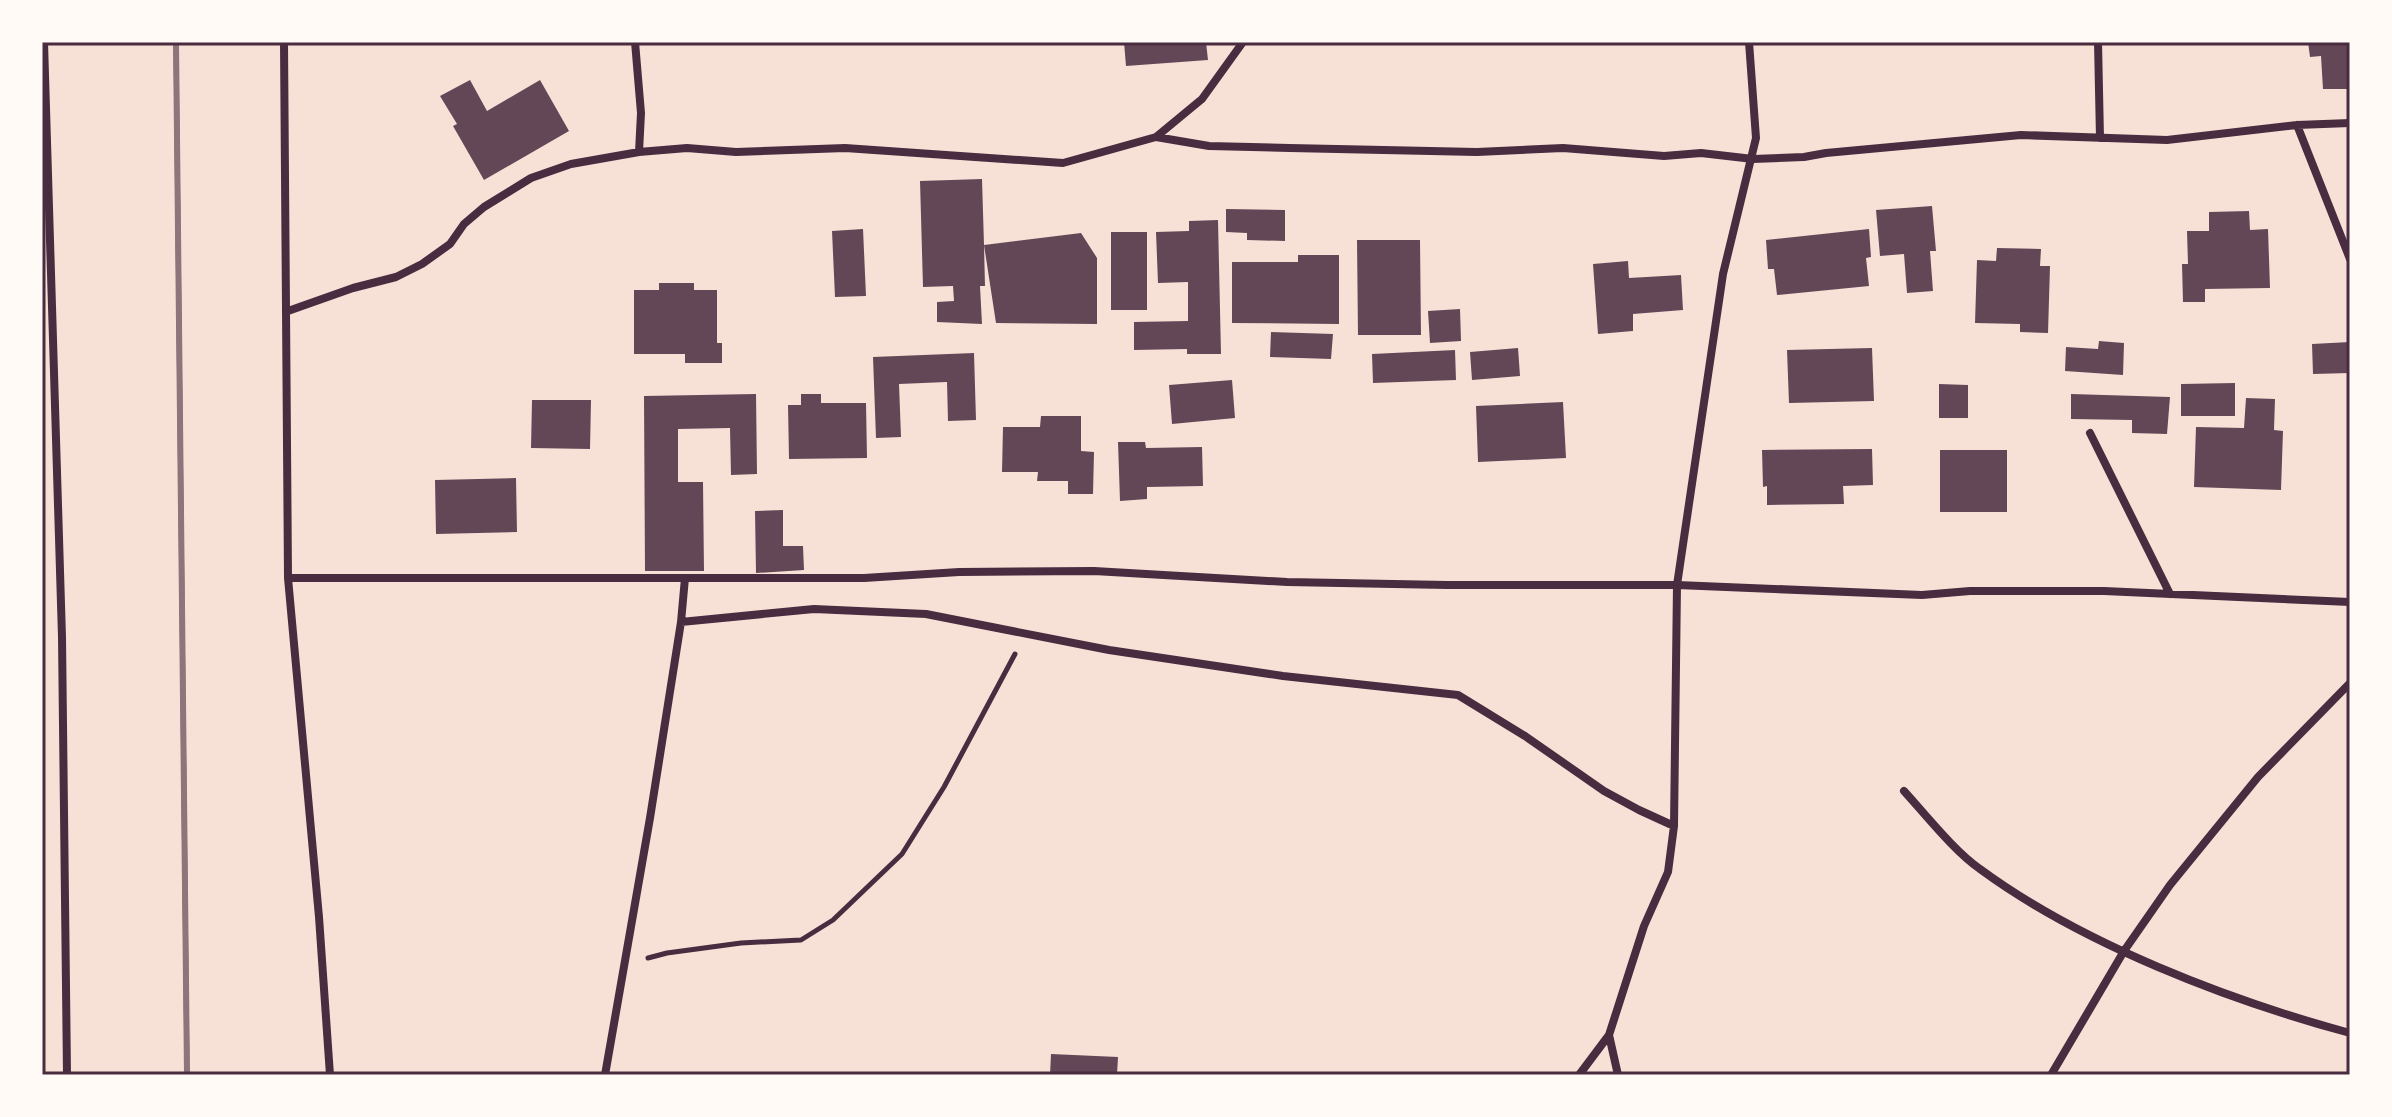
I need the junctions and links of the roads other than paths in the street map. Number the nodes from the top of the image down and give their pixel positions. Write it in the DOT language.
graph roads {
  1 [pos="44,42"];
  2 [pos="284,42"];
  3 [pos="635,42"];
  4 [pos="1243,42"];
  5 [pos="1749,42"];
  6 [pos="2098,42"];
  7 [pos="44,108"];
  8 [pos="2350,123"];
  9 [pos="2297,125"];
  10 [pos="1156,137"];
  11 [pos="2100,138"];
  12 [pos="639,152"];
  13 [pos="1753,159"];
  14 [pos="2350,259"];
  15 [pos="288,311"];
  16 [pos="2090,433"];
  17 [pos="288,578"];
  18 [pos="685,578"];
  19 [pos="1677,585"];
  20 [pos="2170,594"];
  21 [pos="2350,602"];
  22 [pos="681,622"];
  23 [pos="2350,683"];
  24 [pos="1904,791"];
  25 [pos="1674,826"];
  26 [pos="2124,951"];
  27 [pos="2350,1033"];
  28 [pos="1609,1035"];
  29 [pos="67,1075"];
  30 [pos="330,1075"];
  31 [pos="605,1075"];
  32 [pos="1579,1075"];
  33 [pos="1618,1075"];
  34 [pos="2051,1075"];
  1 -- 7 [label="street"];
  2 -- 15 [label="street"];
  3 -- 12 [label="street"];
  4 -- 10 [label="street"];
  5 -- 13 [label="street"];
  6 -- 11 [label="street"];
  7 -- 29 [label="street"];
  8 -- 9 [label="street"];
  9 -- 11 [label="street"];
  9 -- 14 [label="street"];
  10 -- 12 [label="street"];
  10 -- 13 [label="street"];
  11 -- 13 [label="street"];
  12 -- 15 [label="street"];
  13 -- 19 [label="street"];
  15 -- 17 [label="street"];
  16 -- 20 [label="street"];
  17 -- 18 [label="street"];
  17 -- 30 [label="street"];
  18 -- 19 [label="street"];
  18 -- 22 [label="street"];
  19 -- 20 [label="street"];
  19 -- 25 [label="street"];
  20 -- 21 [label="street"];
  22 -- 25 [label="street"];
  22 -- 31 [label="street"];
  23 -- 26 [label="street"];
  24 -- 26 [label="street"];
  25 -- 28 [label="street"];
  26 -- 27 [label="street"];
  26 -- 34 [label="street"];
  28 -- 32 [label="street"];
  28 -- 33 [label="street"];
}
